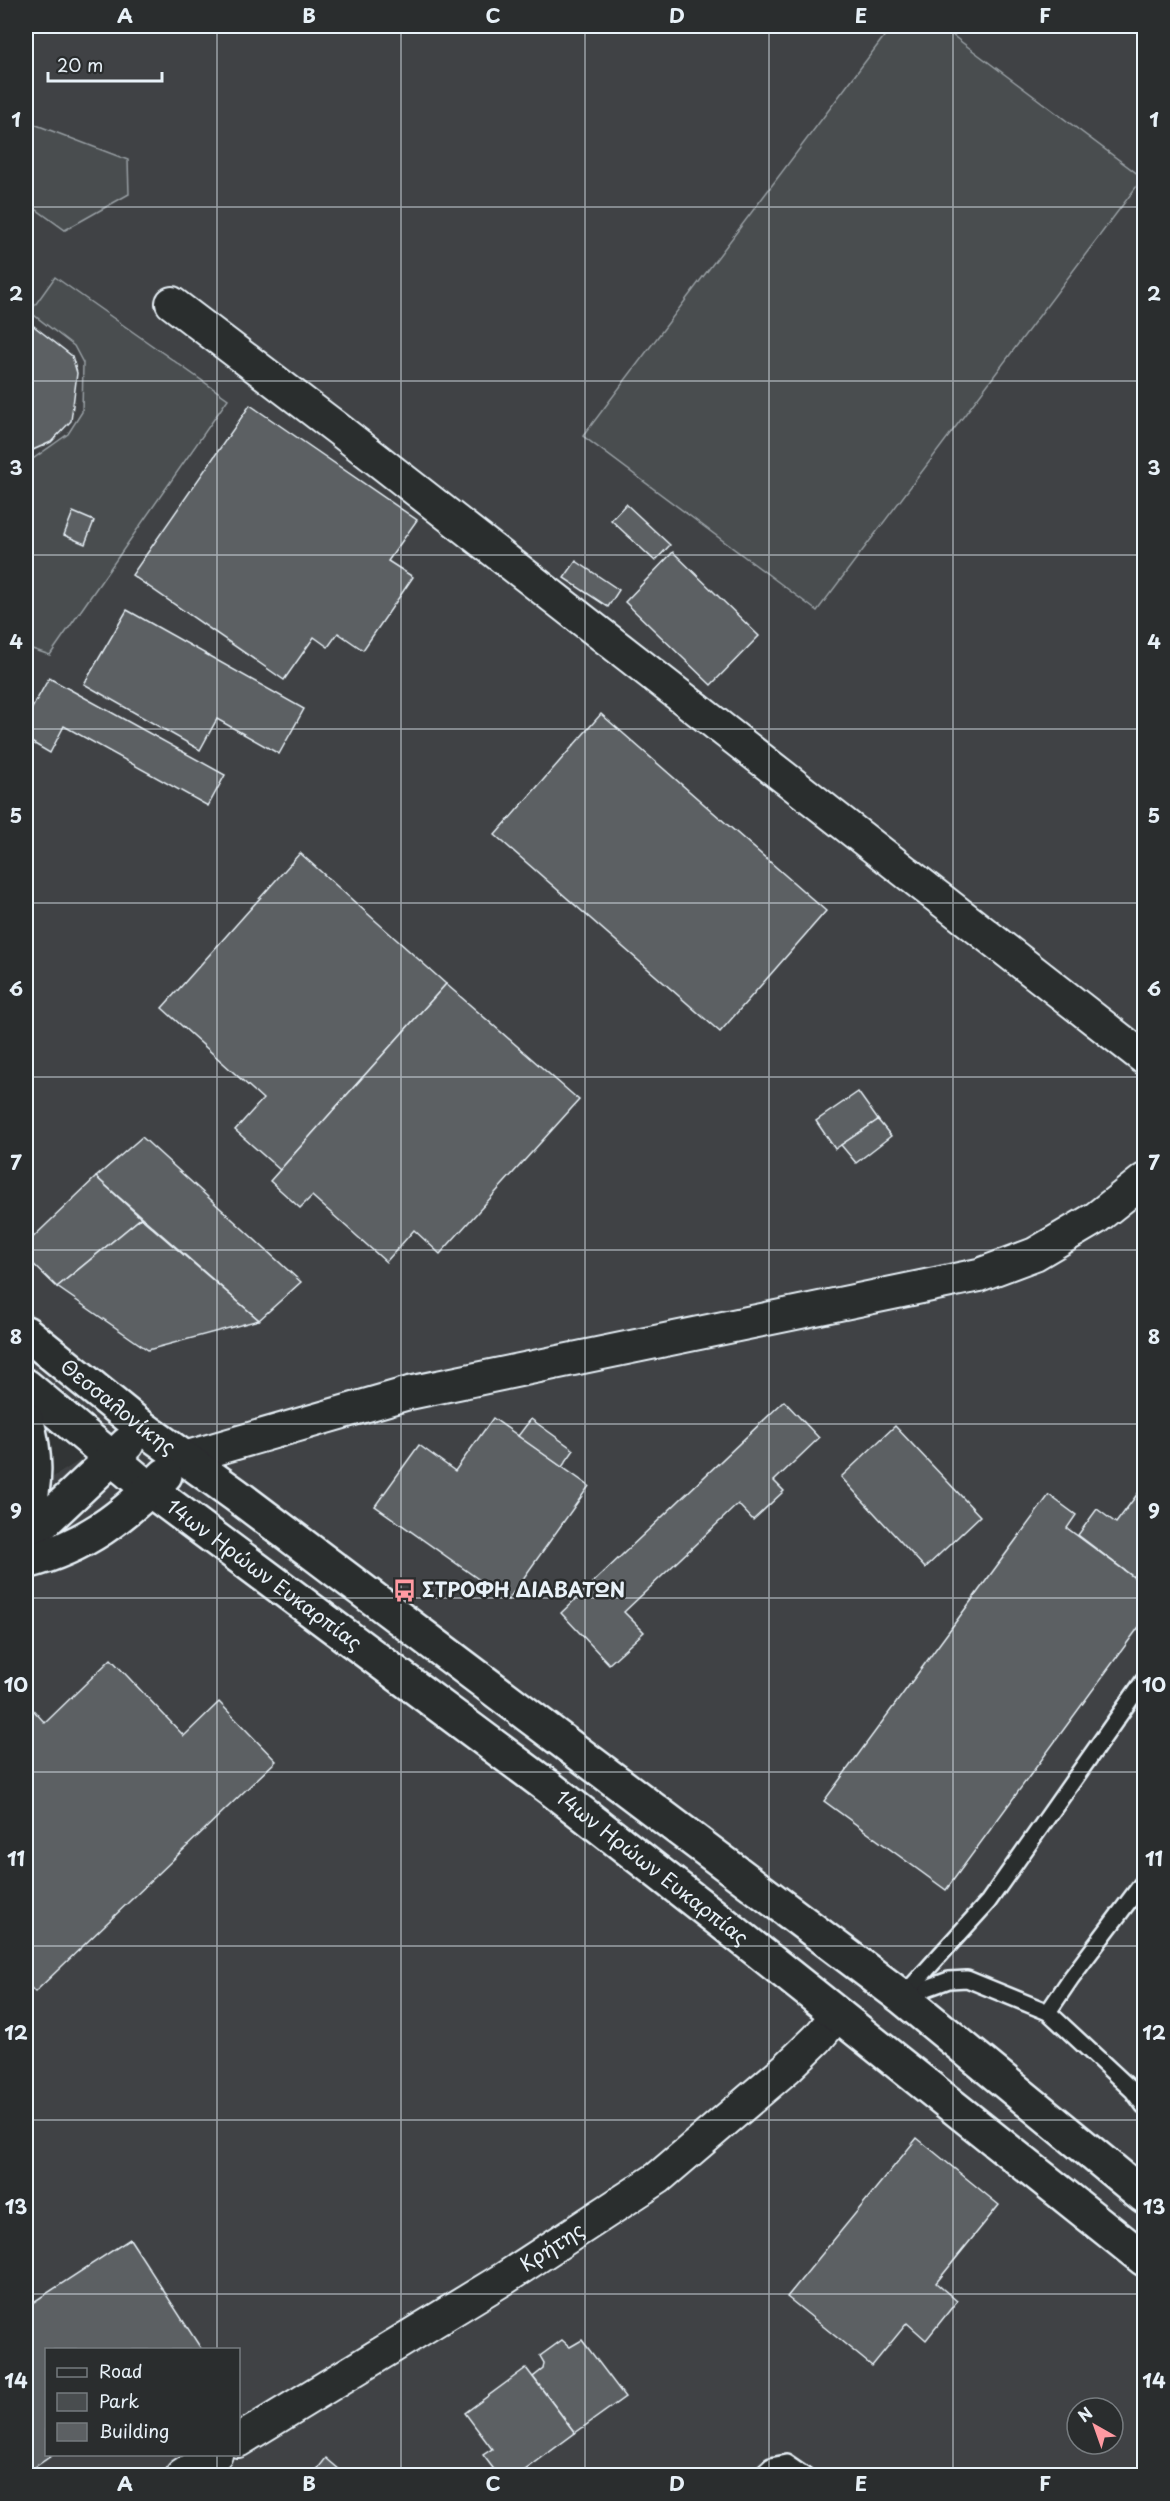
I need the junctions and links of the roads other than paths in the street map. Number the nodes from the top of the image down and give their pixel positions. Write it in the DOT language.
graph roads {
  1 [pos="172,303"];
  2 [pos="1144,1058"];
  3 [pos="1144,1180"];
  4 [pos="26,1333"];
  5 [pos="26,1386"];
  6 [pos="26,1419"];
  7 [pos="144,1429"];
  8 [pos="184,1458"];
  9 [pos="112,1459"];
  10 [pos="150,1490"];
  11 [pos="26,1518"];
  12 [pos="26,1539"];
  13 [pos="26,1562"];
  14 [pos="1144,1680"];
  15 [pos="1144,1881"];
  16 [pos="903,1997"];
  17 [pos="1048,2012"];
  18 [pos="838,2014"];
  19 [pos="1144,2106"];
  20 [pos="1144,2196"];
  21 [pos="1144,2259"];
  22 [pos="240,2440"];
  23 [pos="213,2456"];
  24 [pos="182,2475"];
  25 [pos="760,2475"];
  26 [pos="805,2475"];
  1 -- 2 [label="street"];
  3 -- 8 [label="street"];
  4 -- 7 [label="main road, Θεσσαλονίκης"];
  5 -- 9 [label="main road"];
  6 -- 11 [label="main road"];
  7 -- 8 [label="main road, Θεσσαλονίκης"];
  7 -- 9 [label="main road"];
  8 -- 10 [label="main road"];
  8 -- 16 [label="main road"];
  9 -- 10 [label="main road"];
  9 -- 12 [label="main road"];
  10 -- 13 [label="main road"];
  10 -- 18 [label="main road, 14ων Ηρώων Ευκαρπίας"];
  14 -- 16 [label="lane"];
  15 -- 17 [label="lane"];
  16 -- 17 [label="lane"];
  16 -- 20 [label="main road"];
  17 -- 19 [label="lane"];
  18 -- 21 [label="main road, 14ων Ηρώων Ευκαρπίας"];
  18 -- 22 [label="street, Κρήτης"];
  23 -- 24 [label="street"];
  25 -- 26 [label="lane"];
}
